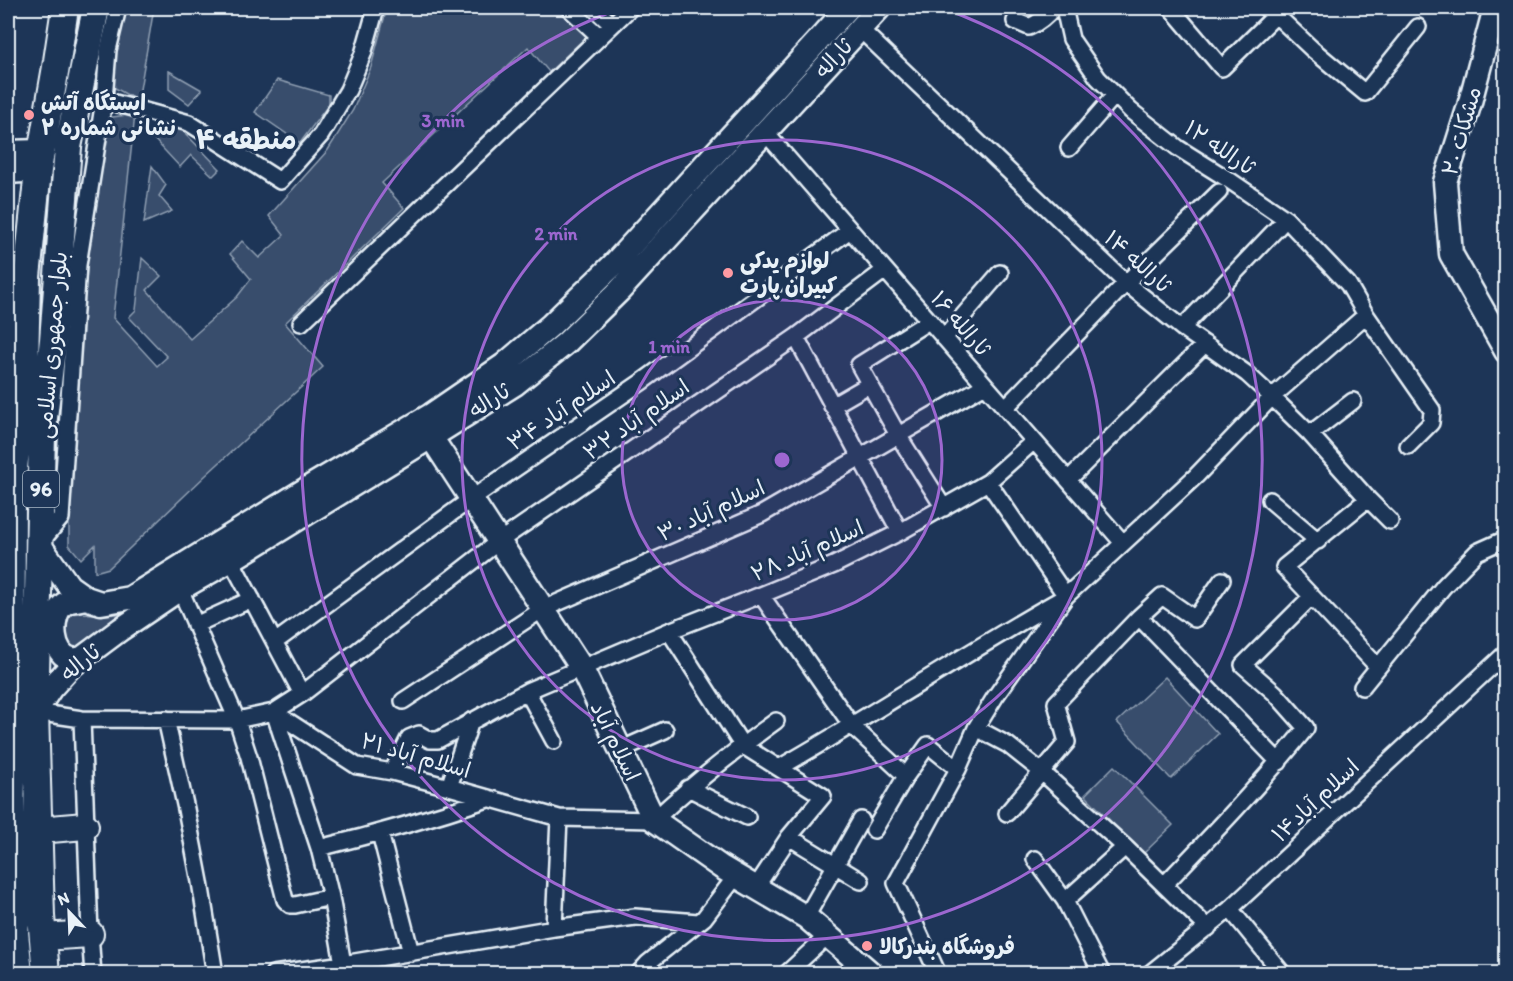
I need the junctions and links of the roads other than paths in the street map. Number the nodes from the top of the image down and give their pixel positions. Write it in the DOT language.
graph roads {
  1 [pos="65,8"];
  2 [pos="96,8"];
  3 [pos="118,8"];
  4 [pos="376,8"];
  5 [pos="569,8"];
  6 [pos="594,8"];
  7 [pos="630,8"];
  8 [pos="848,8"];
  9 [pos="879,8"];
  10 [pos="1053,8"];
  11 [pos="1065,8"];
  12 [pos="1171,8"];
  13 [pos="1495,8"];
  14 [pos="1275,10"];
  15 [pos="1015,21"];
  16 [pos="612,25"];
  17 [pos="1418,27"];
  18 [pos="860,28"];
  19 [pos="600,37"];
  20 [pos="1116,95"];
  21 [pos="104,100"];
  22 [pos="764,131"];
  23 [pos="1069,148"];
  24 [pos="20,161"];
  25 [pos="1219,192"];
  26 [pos="676,213"];
  27 [pos="1286,219"];
  28 [pos="850,230"];
  29 [pos="885,270"];
  30 [pos="1000,273"];
  31 [pos="1126,283"];
  32 [pos="1366,315"];
  33 [pos="929,321"];
  34 [pos="301,323"];
  35 [pos="1182,328"];
  36 [pos="796,337"];
  37 [pos="944,338"];
  38 [pos="1205,344"];
  39 [pos="1506,351"];
  40 [pos="870,384"];
  41 [pos="985,385"];
  42 [pos="14,394"];
  43 [pos="1272,397"];
  44 [pos="1353,402"];
  45 [pos="832,406"];
  46 [pos="1005,408"];
  47 [pos="1310,434"];
  48 [pos="898,435"];
  49 [pos="430,438"];
  50 [pos="1034,441"];
  51 [pos="1408,446"];
  52 [pos="860,457"];
  53 [pos="1068,480"];
  54 [pos="988,482"];
  55 [pos="471,499"];
  56 [pos="1368,499"];
  57 [pos="1270,500"];
  58 [pos="944,508"];
  59 [pos="1390,521"];
  60 [pos="900,532"];
  61 [pos="1506,539"];
  62 [pos="1318,541"];
  63 [pos="498,542"];
  64 [pos="1123,543"];
  65 [pos="39,544"];
  66 [pos="231,560"];
  67 [pos="10,576"];
  68 [pos="1222,580"];
  69 [pos="180,589"];
  70 [pos="760,596"];
  71 [pos="1066,596"];
  72 [pos="1311,597"];
  73 [pos="86,598"];
  74 [pos="252,599"];
  75 [pos="543,609"];
  76 [pos="1140,617"];
  77 [pos="195,625"];
  78 [pos="669,630"];
  79 [pos="275,642"];
  80 [pos="1506,653"];
  81 [pos="82,658"];
  82 [pos="581,667"];
  83 [pos="1378,667"];
  84 [pos="1362,687"];
  85 [pos="527,691"];
  86 [pos="302,694"];
  87 [pos="403,701"];
  88 [pos="35,712"];
  89 [pos="274,712"];
  90 [pos="81,719"];
  91 [pos="166,719"];
  92 [pos="237,720"];
  93 [pos="471,721"];
  94 [pos="776,721"];
  95 [pos="852,726"];
  96 [pos="976,728"];
  97 [pos="665,730"];
  98 [pos="554,741"];
  99 [pos="742,745"];
  100 [pos="621,750"];
  101 [pos="1279,762"];
  102 [pos="779,768"];
  103 [pos="958,769"];
  104 [pos="392,772"];
  105 [pos="1042,772"];
  106 [pos="906,776"];
  107 [pos="9,777"];
  108 [pos="449,787"];
  109 [pos="688,788"];
  110 [pos="488,799"];
  111 [pos="1007,813"];
  112 [pos="747,817"];
  113 [pos="558,818"];
  114 [pos="654,820"];
  115 [pos="861,820"];
  116 [pos="85,826"];
  117 [pos="39,830"];
  118 [pos="874,830"];
  119 [pos="380,833"];
  120 [pos="789,837"];
  121 [pos="1125,847"];
  122 [pos="318,848"];
  123 [pos="1035,859"];
  124 [pos="11,861"];
  125 [pos="836,866"];
  126 [pos="736,876"];
  127 [pos="861,881"];
  128 [pos="1164,885"];
  129 [pos="756,887"];
  130 [pos="331,897"];
  131 [pos="1065,901"];
  132 [pos="1230,909"];
  133 [pos="806,917"];
  134 [pos="698,922"];
  135 [pos="1208,927"];
  136 [pos="554,928"];
  137 [pos="90,934"];
  138 [pos="11,935"];
  139 [pos="827,936"];
  140 [pos="43,937"];
  141 [pos="411,953"];
  142 [pos="343,964"];
  143 [pos="375,966"];
  144 [pos="648,970"];
  145 [pos="19,974"];
  146 [pos="46,974"];
  147 [pos="93,974"];
  148 [pos="214,974"];
  149 [pos="273,974"];
  150 [pos="786,974"];
  151 [pos="872,974"];
  152 [pos="938,974"];
  153 [pos="1102,974"];
  154 [pos="1149,974"];
  155 [pos="1283,974"];
  1 -- 24 [label="main road, بلوار جمهوری اسلامی / 96"];
  2 -- 65 [label="main road, بلوار جمهوری اسلامی / 96"];
  3 -- 21 [label="street"];
  4 -- 21 [label="street"];
  5 -- 19 [label="street"];
  6 -- 16 [label="street"];
  7 -- 16 [label="street"];
  8 -- 26 [label="main road, ثاراله"];
  9 -- 18 [label="main road, ثاراله"];
  10 -- 15 [label="street"];
  11 -- 20 [label="street, ثارالله ۱۲"];
  12 -- 14 [label="street"];
  13 -- 39 [label="main road, مشکات ۲۰"];
  14 -- 17 [label="street"];
  16 -- 19 [label="street"];
  18 -- 22 [label="main road, ثاراله"];
  18 -- 31 [label="street, ثارالله ۱۴"];
  19 -- 34 [label="street"];
  20 -- 23 [label="street"];
  20 -- 27 [label="street, ثارالله ۱۲"];
  21 -- 65 [label="street"];
  22 -- 26 [label="main road, ثاراله"];
  22 -- 28 [label="street, ثارالله ۱۶"];
  24 -- 42 [label="main road, بلوار جمهوری اسلامی / 96"];
  25 -- 31 [label="street"];
  26 -- 49 [label="main road, ثاراله"];
  26 -- 73 [label="main road, ثاراله"];
  27 -- 32 [label="street, ثارالله ۱۲"];
  27 -- 35 [label="street"];
  28 -- 29 [label="street, ثارالله ۱۶"];
  28 -- 55 [label="street, اسلام آباد ۳۴"];
  29 -- 33 [label="street, ثارالله ۱۶"];
  29 -- 36 [label="street, اسلام آباد ۳۲"];
  30 -- 37 [label="street"];
  31 -- 35 [label="street, ثارالله ۱۴"];
  31 -- 46 [label="street"];
  32 -- 43 [label="street"];
  32 -- 51 [label="street, ثارالله ۱۲"];
  33 -- 37 [label="street, ثارالله ۱۶"];
  33 -- 40 [label="street"];
  35 -- 38 [label="street, ثارالله ۱۴"];
  36 -- 45 [label="street"];
  36 -- 63 [label="street, اسلام آباد ۳۲"];
  37 -- 41 [label="street, ثارالله ۱۶"];
  38 -- 43 [label="street, ثارالله ۱۴"];
  38 -- 53 [label="street"];
  40 -- 45 [label="street"];
  40 -- 48 [label="street"];
  41 -- 46 [label="street, ثارالله ۱۶"];
  41 -- 48 [label="street, اسلام آباد ۳۰"];
  42 -- 67 [label="main road, بلوار جمهوری اسلامی / 96"];
  43 -- 47 [label="street, ثارالله ۱۴"];
  43 -- 64 [label="street"];
  44 -- 47 [label="street"];
  45 -- 52 [label="street"];
  46 -- 50 [label="street, ثارالله ۱۶"];
  47 -- 56 [label="street, ثارالله ۱۴"];
  48 -- 52 [label="street, اسلام آباد ۳۰"];
  48 -- 58 [label="street"];
  49 -- 55 [label="main road, اسلام آباد"];
  49 -- 66 [label="main road, ثاراله"];
  50 -- 53 [label="street, ثارالله ۱۶"];
  50 -- 54 [label="street, اسلام آباد ۲۸"];
  52 -- 60 [label="street"];
  52 -- 75 [label="street, اسلام آباد ۳۰"];
  53 -- 64 [label="street, ثارالله ۱۶"];
  54 -- 58 [label="street, اسلام آباد ۲۸"];
  54 -- 71 [label="street"];
  55 -- 63 [label="main road, اسلام آباد"];
  55 -- 79 [label="street, اسلام آباد ۳۴"];
  56 -- 59 [label="street, ثارالله ۱۴"];
  56 -- 62 [label="street"];
  57 -- 62 [label="street"];
  58 -- 60 [label="street, اسلام آباد ۲۸"];
  60 -- 70 [label="street, اسلام آباد ۲۸"];
  61 -- 83 [label="street"];
  62 -- 72 [label="street"];
  63 -- 75 [label="main road, اسلام آباد"];
  63 -- 86 [label="street, اسلام آباد ۳۲"];
  64 -- 71 [label="street"];
  65 -- 73 [label="main road"];
  65 -- 88 [label="main road, بلوار جمهوری اسلامی / 96"];
  66 -- 69 [label="main road, ثاراله"];
  66 -- 74 [label="street"];
  67 -- 107 [label="main road, بلوار جمهوری اسلامی / 96"];
  68 -- 76 [label="street"];
  69 -- 77 [label="street"];
  69 -- 81 [label="main road, ثاراله"];
  70 -- 78 [label="street, اسلام آباد ۲۸"];
  70 -- 95 [label="street"];
  71 -- 95 [label="street"];
  71 -- 96 [label="street"];
  72 -- 83 [label="street"];
  72 -- 101 [label="street"];
  73 -- 81 [label="main road"];
  74 -- 77 [label="street"];
  74 -- 79 [label="street"];
  75 -- 82 [label="main road, اسلام آباد"];
  75 -- 87 [label="street, اسلام آباد ۳۰"];
  76 -- 101 [label="street"];
  76 -- 105 [label="street"];
  77 -- 92 [label="street"];
  78 -- 82 [label="street, اسلام آباد ۲۸"];
  78 -- 99 [label="street"];
  79 -- 86 [label="street"];
  80 -- 132 [label="street, اسلام آباد۱۴"];
  81 -- 88 [label="main road, ثاراله"];
  82 -- 85 [label="street, اسلام آباد ۲۸"];
  82 -- 100 [label="main road, اسلام آباد"];
  83 -- 84 [label="street"];
  85 -- 93 [label="street, اسلام آباد ۲۸"];
  85 -- 98 [label="street"];
  86 -- 89 [label="street, اسلام آباد ۳۲"];
  88 -- 90 [label="street"];
  88 -- 117 [label="main road, بلوار جمهوری اسلامی / 96"];
  89 -- 92 [label="street"];
  89 -- 104 [label="street, اسلام آباد ۲۱"];
  89 -- 122 [label="street"];
  90 -- 91 [label="street"];
  90 -- 116 [label="street"];
  91 -- 92 [label="street"];
  91 -- 148 [label="street"];
  92 -- 130 [label="street"];
  93 -- 104 [label="street, اسلام آباد ۲۸"];
  93 -- 108 [label="street"];
  94 -- 99 [label="street"];
  95 -- 102 [label="street"];
  95 -- 106 [label="street"];
  96 -- 103 [label="street"];
  96 -- 105 [label="street"];
  97 -- 100 [label="street"];
  99 -- 102 [label="street"];
  99 -- 109 [label="street"];
  100 -- 114 [label="main road, اسلام آباد"];
  101 -- 128 [label="street"];
  102 -- 120 [label="street"];
  103 -- 106 [label="street"];
  103 -- 152 [label="street"];
  104 -- 108 [label="street, اسلام آباد ۲۱"];
  105 -- 111 [label="street"];
  105 -- 121 [label="street"];
  106 -- 118 [label="street"];
  107 -- 124 [label="main road, بلوار جمهوری اسلامی / 96"];
  108 -- 110 [label="street, اسلام آباد ۲۱"];
  109 -- 112 [label="street"];
  109 -- 114 [label="street"];
  110 -- 113 [label="street, اسلام آباد ۲۱"];
  110 -- 119 [label="street"];
  113 -- 114 [label="street, اسلام آباد ۲۱"];
  113 -- 136 [label="street"];
  114 -- 126 [label="main road"];
  115 -- 125 [label="street"];
  116 -- 117 [label="main road"];
  116 -- 137 [label="street"];
  117 -- 140 [label="main road, بلوار جمهوری اسلامی / 96"];
  119 -- 122 [label="street"];
  119 -- 141 [label="street"];
  120 -- 125 [label="street"];
  120 -- 129 [label="street"];
  121 -- 128 [label="street"];
  121 -- 131 [label="street"];
  122 -- 130 [label="street"];
  123 -- 131 [label="street"];
  124 -- 138 [label="main road, بلوار جمهوری اسلامی / 96"];
  125 -- 127 [label="street"];
  125 -- 133 [label="street"];
  126 -- 129 [label="main road"];
  126 -- 134 [label="street"];
  128 -- 135 [label="street"];
  129 -- 133 [label="main road"];
  130 -- 142 [label="street"];
  131 -- 153 [label="street"];
  132 -- 135 [label="street, اسلام آباد۱۴"];
  132 -- 155 [label="street"];
  133 -- 139 [label="main road"];
  134 -- 136 [label="street"];
  134 -- 144 [label="street"];
  135 -- 154 [label="street, اسلام آباد۱۴"];
  136 -- 141 [label="street"];
  137 -- 140 [label="main road"];
  137 -- 147 [label="street"];
  138 -- 145 [label="main road, بلوار جمهوری اسلامی / 96"];
  139 -- 150 [label="street"];
  139 -- 151 [label="main road"];
  140 -- 146 [label="main road, بلوار جمهوری اسلامی / 96"];
  141 -- 143 [label="street"];
  142 -- 143 [label="street"];
  142 -- 149 [label="street"];
}
